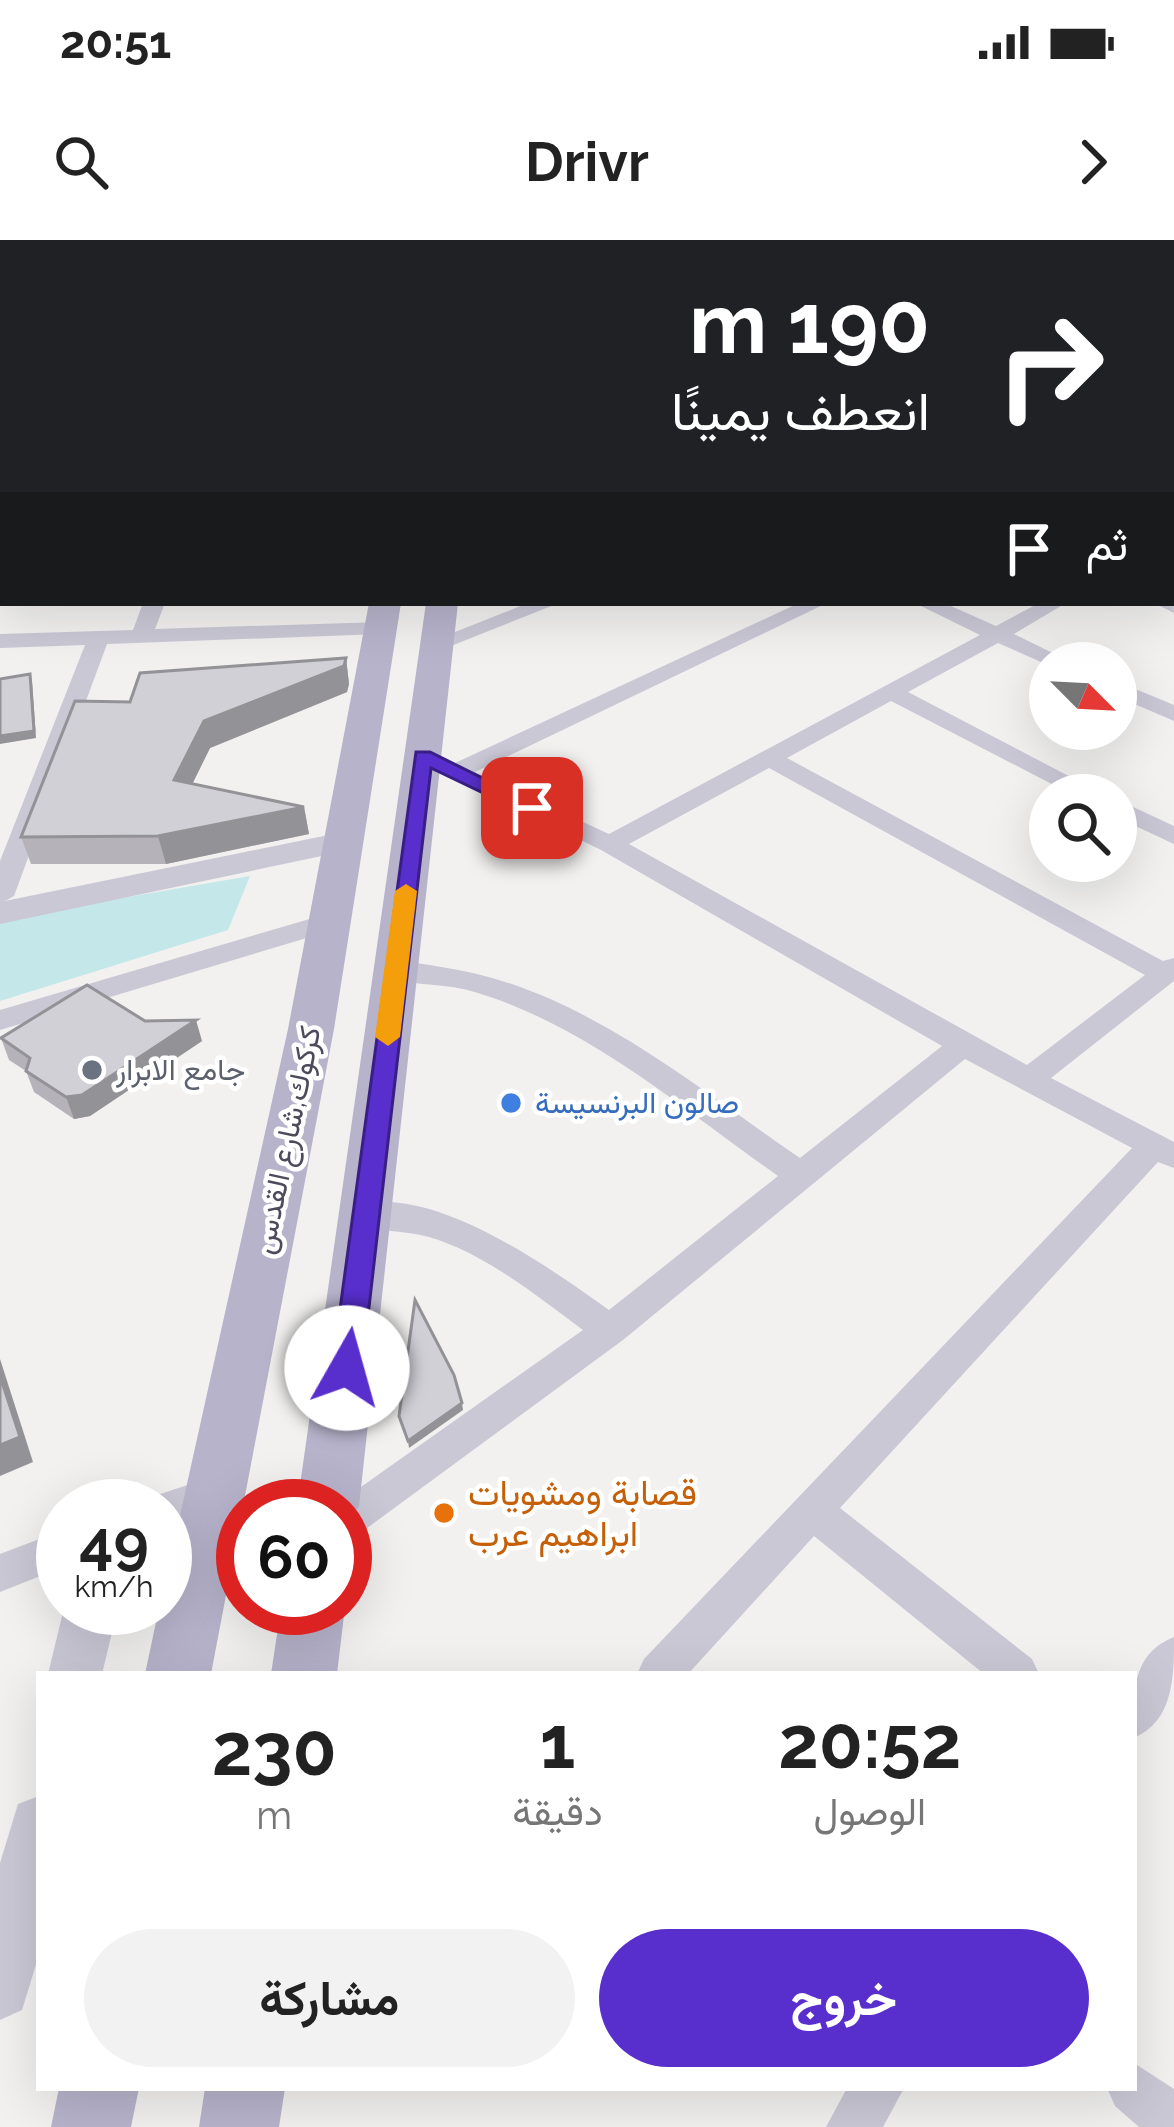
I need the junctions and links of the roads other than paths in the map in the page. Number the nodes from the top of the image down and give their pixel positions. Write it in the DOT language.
graph roads {
  1 [pos="153,606"];
  2 [pos="532,606"];
  3 [pos="809,606"];
  4 [pos="933,606"];
  5 [pos="1049,606"];
  6 [pos="383,616"];
  7 [pos="440,623"];
  8 [pos="997,633"];
  9 [pos="141,637"];
  10 [pos="98,638"];
  11 [pos="0,641"];
  12 [pos="1029,648"];
  13 [pos="888,692"];
  14 [pos="1137,697"];
  15 [pos="1174,714"];
  16 [pos="769,757"];
  17 [pos="439,764"];
  18 [pos="1050,774"];
  19 [pos="1137,818"];
  20 [pos="1174,836"];
  21 [pos="343,842"];
  22 [pos="610,844"];
  23 [pos="0,896"];
  24 [pos="0,913"];
  25 [pos="329,922"];
  26 [pos="396,971"];
  27 [pos="1170,971"];
  28 [pos="0,1020"];
  29 [pos="389,1026"];
  30 [pos="311,1029"];
  31 [pos="963,1045"];
  32 [pos="1031,1078"];
  33 [pos="1164,1150"];
  34 [pos="799,1174"];
  35 [pos="366,1215"];
  36 [pos="610,1330"];
  37 [pos="332,1479"];
  38 [pos="212,1494"];
  39 [pos="192,1501"];
  40 [pos="372,1502"];
  41 [pos="814,1512"];
  42 [pos="36,1559"];
  43 [pos="0,1573"];
  44 [pos="84,1635"];
  45 [pos="309,1635"];
  46 [pos="76,1671"];
  47 [pos="179,1671"];
  48 [pos="304,1671"];
  49 [pos="662,1671"];
  50 [pos="1013,1671"];
  51 [pos="36,1836"];
  52 [pos="4,1955"];
  53 [pos="98,2091"];
  54 [pos="876,2091"];
  55 [pos="1136,2091"];
  56 [pos="1174,2123"];
  57 [pos="91,2127"];
  58 [pos="852,2127"];
  1 -- 9 [label="street"];
  2 -- 7 [label="street"];
  3 -- 17 [label="street"];
  4 -- 8 [label="street"];
  5 -- 8 [label="street"];
  6 -- 9 [label="street"];
  6 -- 21 [label="main road, كركوك,شارع القدس"];
  7 -- 17 [label="main road"];
  8 -- 12 [label="street"];
  8 -- 13 [label="street"];
  9 -- 10 [label="street"];
  10 -- 11 [label="street"];
  10 -- 23 [label="street"];
  13 -- 16 [label="street"];
  13 -- 18 [label="street"];
  14 -- 15 [label="street"];
  16 -- 22 [label="street"];
  16 -- 27 [label="street"];
  17 -- 22 [label="street"];
  17 -- 26 [label="main road"];
  19 -- 20 [label="street"];
  21 -- 24 [label="street"];
  21 -- 25 [label="main road, كركوك,شارع القدس"];
  22 -- 31 [label="street"];
  25 -- 28 [label="street"];
  25 -- 30 [label="main road, كركوك,شارع القدس"];
  26 -- 29 [label="main road"];
  26 -- 34 [label="street"];
  27 -- 32 [label="street"];
  29 -- 30 [label="main road"];
  29 -- 35 [label="main road"];
  30 -- 38 [label="main road, كركوك,شارع القدس"];
  31 -- 32 [label="street"];
  31 -- 34 [label="street"];
  32 -- 33 [label="street"];
  33 -- 41 [label="street"];
  34 -- 36 [label="street"];
  35 -- 36 [label="street"];
  35 -- 37 [label="main road"];
  36 -- 40 [label="street"];
  38 -- 39 [label="street"];
  38 -- 47 [label="main road, كركوك,شارع القدس"];
  41 -- 49 [label="street"];
  41 -- 50 [label="street"];
  42 -- 43 [label="street"];
  44 -- 46 [label="street"];
  45 -- 48 [label="main road"];
  51 -- 52 [label="street"];
  53 -- 57 [label="main road"];
  54 -- 58 [label="street"];
  55 -- 56 [label="street"];
}
